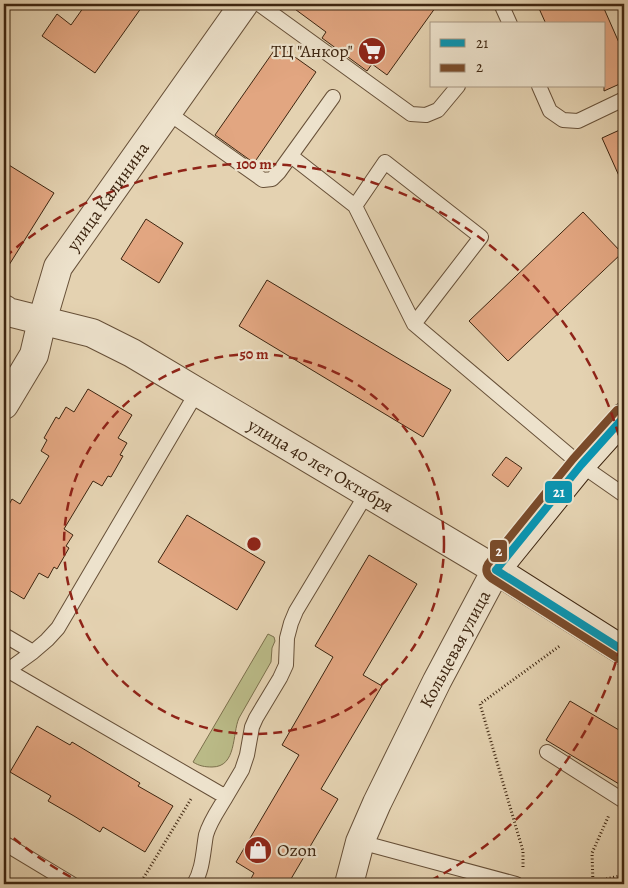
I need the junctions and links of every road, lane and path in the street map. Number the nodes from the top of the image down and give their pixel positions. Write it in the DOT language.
graph roads {
  1 [pos="244,4"];
  2 [pos="259,4"];
  3 [pos="500,4"];
  4 [pos="509,22"];
  5 [pos="456,88"];
  6 [pos="540,88"];
  7 [pos="333,97"];
  8 [pos="624,99"];
  9 [pos="167,112"];
  10 [pos="291,156"];
  11 [pos="355,206"];
  12 [pos="4,309"];
  13 [pos="42,321"];
  14 [pos="414,324"];
  15 [pos="197,392"];
  16 [pos="4,405"];
  17 [pos="624,417"];
  18 [pos="581,465"];
  19 [pos="367,493"];
  20 [pos="624,495"];
  21 [pos="496,570"];
  22 [pos="4,635"];
  23 [pos="561,645"];
  24 [pos="624,651"];
  25 [pos="33,652"];
  26 [pos="5,672"];
  27 [pos="547,752"];
  28 [pos="200,782"];
  29 [pos="226,797"];
  30 [pos="621,799"];
  31 [pos="360,842"];
  32 [pos="4,843"];
  33 [pos="522,868"];
  34 [pos="624,874"];
  35 [pos="592,883"];
  36 [pos="72,884"];
  37 [pos="140,884"];
  38 [pos="194,884"];
  39 [pos="349,884"];
  40 [pos="516,884"];
  41 [pos="586,884"];
  1 -- 9 [label="street, улица Калинина"];
  2 -- 5 [label="lane"];
  3 -- 4 [label="lane"];
  6 -- 8 [label="lane"];
  7 -- 10 [label="lane"];
  9 -- 10 [label="lane"];
  9 -- 13 [label="street, улица Калинина"];
  10 -- 11 [label="lane"];
  11 -- 14 [label="lane"];
  11 -- 14 [label="lane"];
  12 -- 13 [label="street, улица 40 лет Октября"];
  13 -- 15 [label="street, улица 40 лет Октября"];
  13 -- 16 [label="street, улица Калинина"];
  14 -- 18 [label="lane"];
  15 -- 19 [label="street, улица 40 лет Октября"];
  15 -- 25 [label="lane"];
  17 -- 18 [label="street, Кольцевая улица"];
  18 -- 20 [label="lane"];
  18 -- 21 [label="street, Кольцевая улица"];
  19 -- 21 [label="street, улица 40 лет Октября"];
  19 -- 29 [label="lane"];
  21 -- 24 [label="street, улица 40 лет Октября"];
  21 -- 31 [label="street, Кольцевая улица"];
  22 -- 25 [label="lane"];
  23 -- 33 [label="path"];
  25 -- 26 [label="lane"];
  26 -- 28 [label="lane"];
  27 -- 30 [label="lane"];
  28 -- 29 [label="lane"];
  28 -- 37 [label="path"];
  29 -- 38 [label="lane"];
  30 -- 35 [label="path"];
  31 -- 39 [label="street, Кольцевая улица"];
  31 -- 40 [label="lane"];
  32 -- 36 [label="lane"];
  34 -- 35 [label="path"];
  35 -- 41 [label="path"];
}
